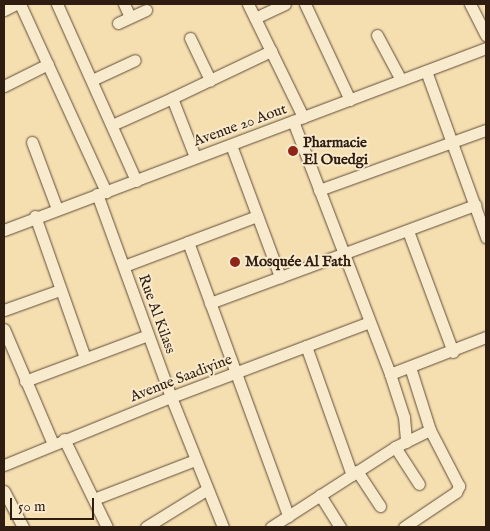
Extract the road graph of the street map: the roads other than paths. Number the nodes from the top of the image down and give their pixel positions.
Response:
1 (16, 4) edge
2 (20, 4) edge
3 (56, 4) edge
4 (124, 4) edge
5 (248, 4) edge
6 (285, 4) edge
7 (305, 4) edge
8 (470, 4) edge
9 (4, 10) edge
10 (146, 10) dead end
11 (130, 17) junction
12 (255, 18) junction
13 (118, 23) dead end
14 (377, 35) dead end
15 (486, 35) edge
16 (190, 38) dead end
17 (486, 48) edge
18 (271, 51) junction
19 (135, 60) dead end
20 (48, 64) junction
21 (426, 71) junction
22 (92, 80) junction
23 (210, 80) junction
24 (401, 80) junction
25 (4, 86) edge
26 (172, 98) junction
27 (350, 100) junction
28 (298, 119) junction
29 (112, 125) junction
30 (486, 130) edge
31 (32, 142) dead end
32 (452, 142) junction
33 (231, 145) junction
34 (195, 158) junction
35 (136, 181) junction
36 (320, 190) junction
37 (102, 193) junction
38 (474, 205) junction
39 (57, 208) junction
40 (35, 216) junction
41 (257, 216) junction
42 (4, 230) edge
43 (408, 231) junction
44 (486, 237) edge
45 (188, 242) junction
46 (344, 254) junction
47 (124, 266) junction
48 (280, 277) junction
49 (60, 290) junction
50 (210, 303) junction
51 (4, 310) edge
52 (370, 322) junction
53 (4, 329) edge
54 (148, 335) junction
55 (486, 337) edge
56 (306, 346) junction
57 (453, 352) junction
58 (86, 358) junction
59 (410, 367) junction
60 (234, 373) junction
61 (390, 374) junction
62 (26, 381) junction
63 (171, 397) junction
64 (430, 430) junction
65 (64, 439) junction
66 (406, 442) junction
67 (53, 444) junction
68 (395, 447) junction
69 (195, 460) junction
70 (4, 465) edge
71 (355, 473) junction
72 (420, 484) dead end
73 (206, 490) junction
74 (4, 491) edge
75 (320, 495) junction
76 (94, 499) junction
77 (380, 506) dead end
78 (288, 516) junction
79 (276, 526) edge
80 (23, 527) edge
81 (107, 527) edge
82 (146, 527) edge
83 (223, 527) edge
84 (340, 527) edge
85 (404, 527) edge

1 - 9 street
2 - 20 street, Rue Al Kilass
3 - 22 street
4 - 11 street
5 - 12 street
6 - 12 street
7 - 27 street
8 - 15 street
10 - 11 street
11 - 13 street
12 - 18 street
14 - 24 street
16 - 23 street
17 - 21 street, Avenue 20 Aout
18 - 23 street
18 - 28 street
19 - 22 street
20 - 25 street
20 - 37 street, Rue Al Kilass
21 - 24 street, Avenue 20 Aout
21 - 32 street
22 - 29 street
23 - 26 street
24 - 27 street, Avenue 20 Aout
26 - 29 street
26 - 34 street
27 - 28 street, Avenue 20 Aout
28 - 33 street, Avenue 20 Aout
28 - 36 street
29 - 35 street
30 - 32 street
31 - 39 street
32 - 36 street
32 - 38 street
33 - 34 street, Avenue 20 Aout
33 - 41 street
34 - 35 street, Avenue 20 Aout
35 - 37 street, Avenue 20 Aout
36 - 46 street
37 - 39 street, Avenue 20 Aout
37 - 47 street, Rue Al Kilass
38 - 43 street
38 - 44 street
39 - 40 street, Avenue 20 Aout
40 - 42 street, Avenue 20 Aout
40 - 49 street
41 - 45 street
41 - 48 street
43 - 46 street
43 - 57 street
45 - 47 street
45 - 50 street
46 - 48 street
46 - 52 street
47 - 54 street, Rue Al Kilass
48 - 50 street
49 - 51 street
49 - 58 street
50 - 60 street
52 - 56 street, Avenue Saadiyine
52 - 61 street
53 - 62 street
54 - 58 street
54 - 63 street, Rue Al Kilass
55 - 57 street
56 - 60 street, Avenue Saadiyine
56 - 71 street
57 - 59 street
58 - 62 street
59 - 61 street
59 - 64 street
60 - 63 street, Avenue Saadiyine
60 - 78 street
61 - 66 street
62 - 67 street
63 - 65 street, Avenue Saadiyine
63 - 69 street, Rue Al Kilass
64 - 66 street
64 - 85 street
65 - 67 street, Avenue Saadiyine
65 - 76 street
66 - 68 street
67 - 70 street, Avenue Saadiyine
68 - 71 street
68 - 72 street
69 - 73 street, Rue Al Kilass
69 - 76 street
71 - 75 street
71 - 77 street
73 - 82 street
73 - 83 street, Rue Al Kilass
74 - 80 street
75 - 78 street
75 - 84 street
76 - 81 street
78 - 79 street

